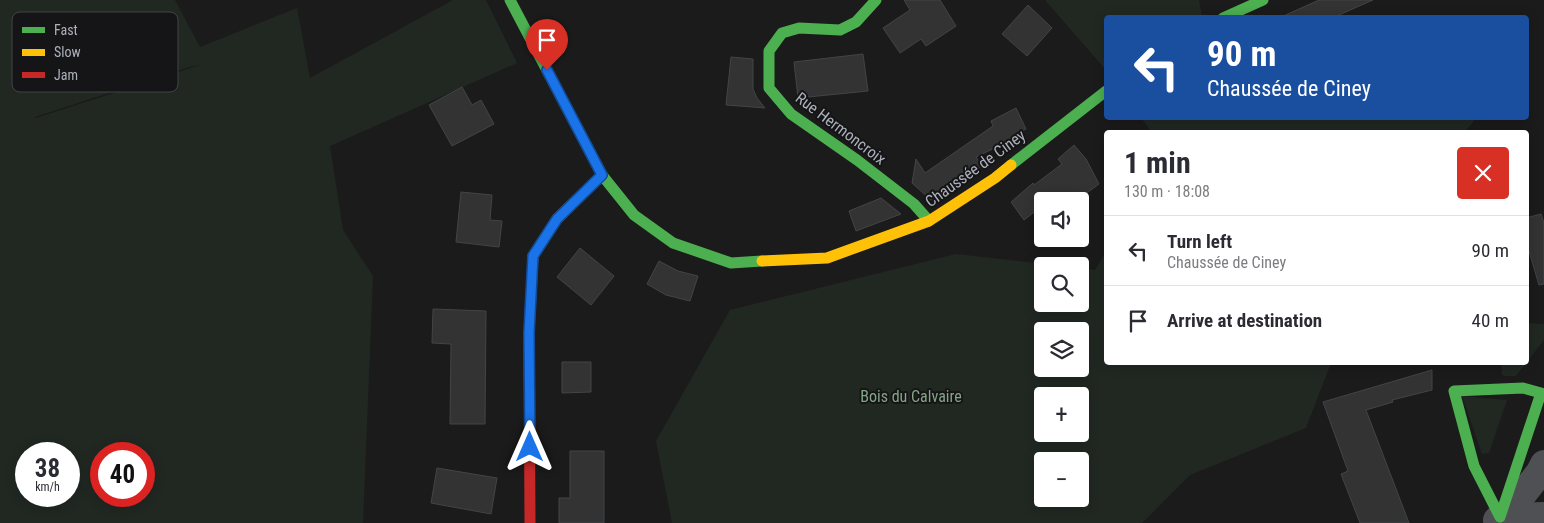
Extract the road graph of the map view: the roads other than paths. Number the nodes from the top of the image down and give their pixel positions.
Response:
1 (510, 0) edge
2 (876, 0) edge
3 (1263, 0) edge
4 (1230, 15) edge
5 (1104, 93) edge
6 (602, 175) junction
7 (929, 221) junction
8 (1544, 464) edge
9 (1544, 516) edge
10 (1500, 521) edge
11 (530, 523) edge

1 - 6 street, Chaussée de Ciney
2 - 7 street, Rue Hermoncroix
3 - 4 street
5 - 7 street, Chaussée de Ciney
6 - 7 street, Chaussée de Ciney
6 - 11 street
8 - 10 street
9 - 10 street
10 - 10 street

